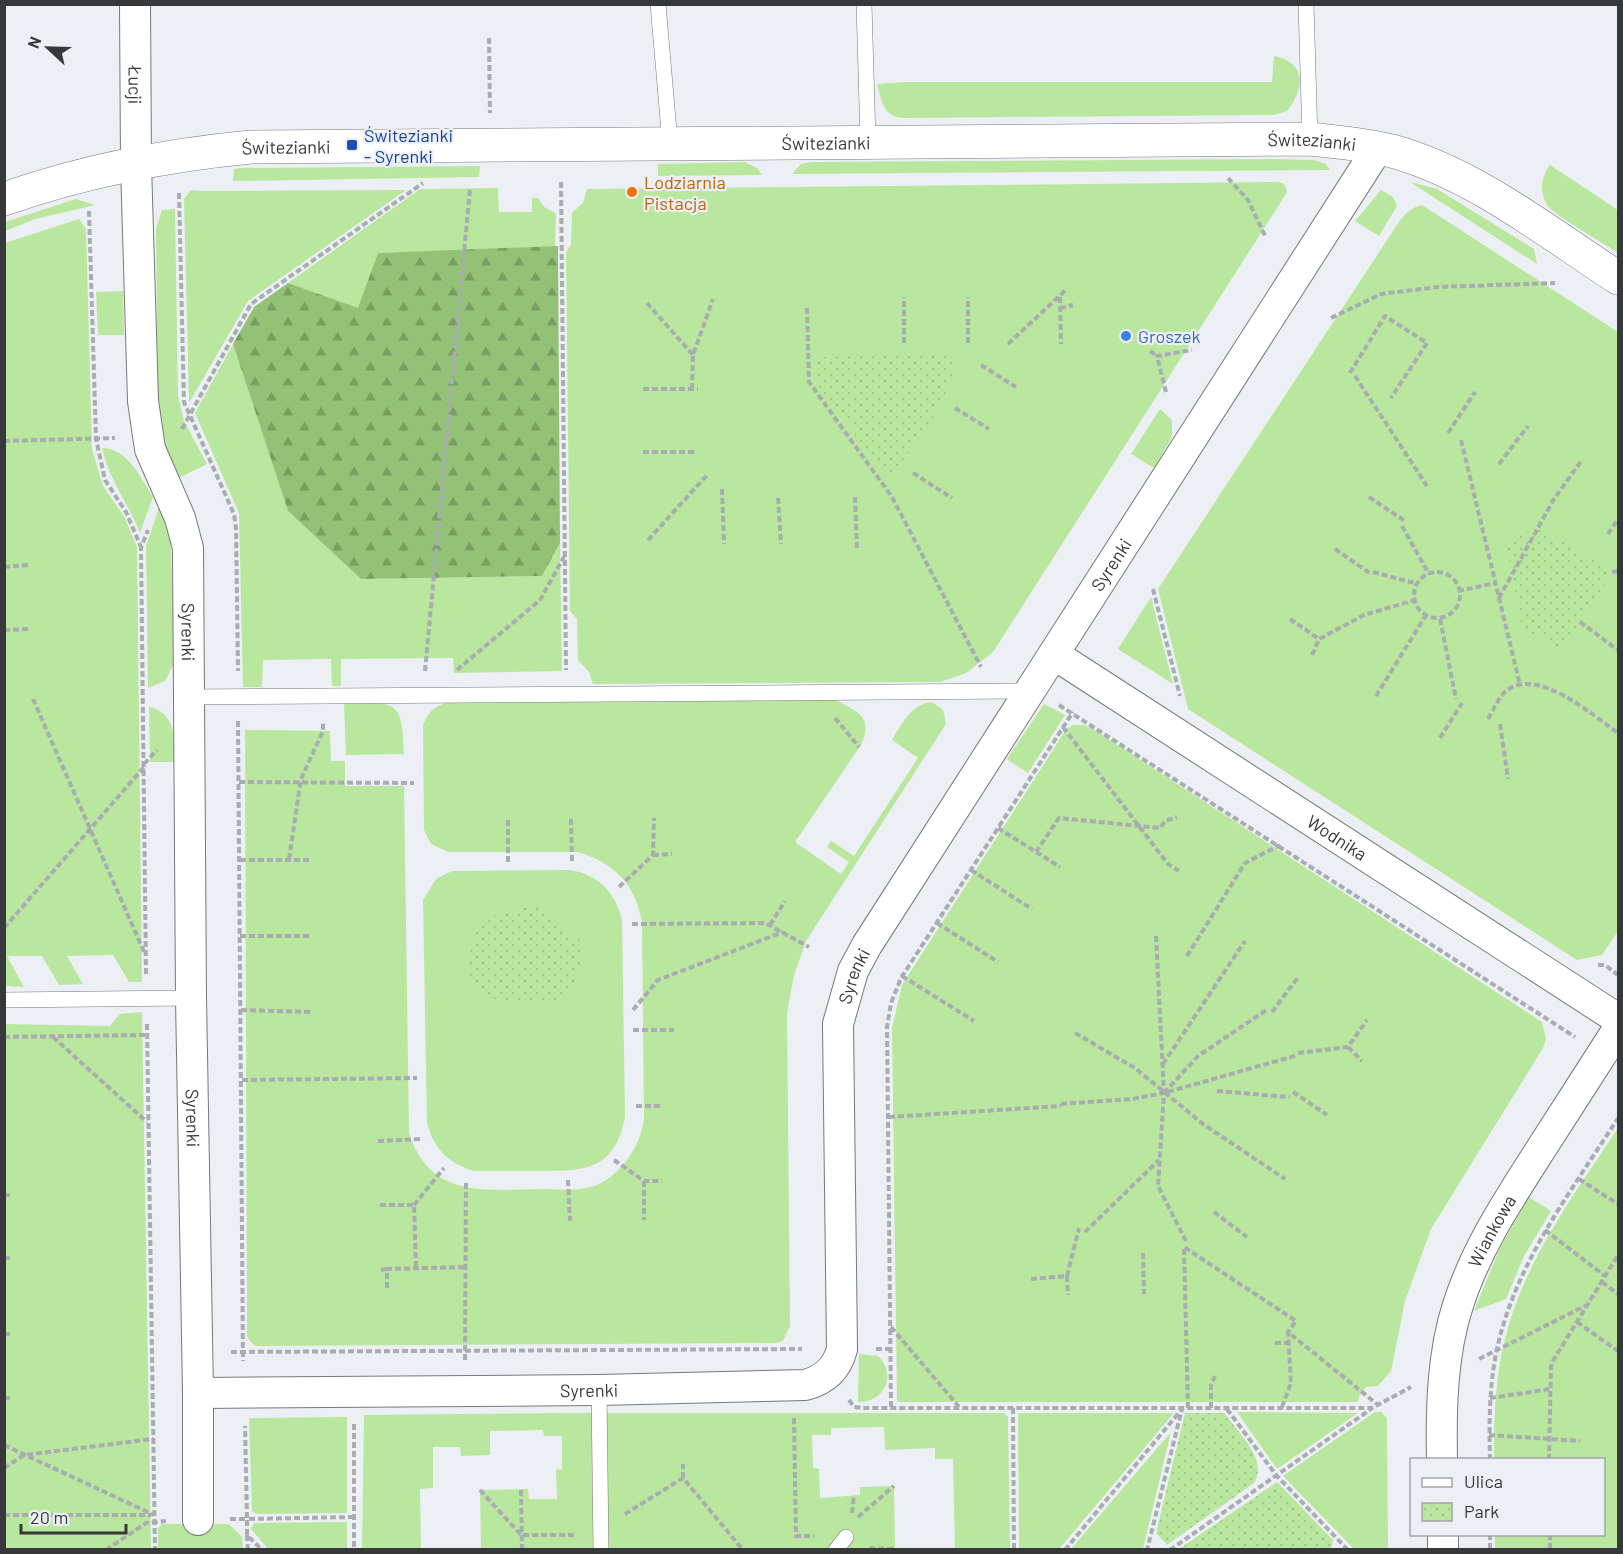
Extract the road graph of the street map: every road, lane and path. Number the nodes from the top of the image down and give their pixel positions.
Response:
1 (135, 4) edge
2 (658, 4) edge
3 (864, 4) edge
4 (1306, 4) edge
5 (489, 38) dead end
6 (489, 120) dead end
7 (1310, 139) junction
8 (868, 141) junction
9 (670, 143) junction
10 (1378, 148) junction
11 (136, 164) junction
12 (1228, 178) dead end
13 (561, 182) dead end
14 (471, 189) dead end
15 (179, 193) dead end
16 (4, 198) edge
17 (89, 211) dead end
18 (1266, 238) dead end
19 (1618, 278) edge
20 (1555, 283) dead end
21 (1067, 289) dead end
22 (1060, 296) junction
23 (904, 297) dead end
24 (968, 297) dead end
25 (713, 299) dead end
26 (647, 303) dead end
27 (1073, 305) dead end
28 (807, 308) dead end
29 (1060, 308) junction
30 (1331, 318) dead end
31 (904, 343) dead end
32 (968, 343) dead end
33 (1008, 344) dead end
34 (1061, 344) dead end
35 (1192, 350) dead end
36 (1150, 351) dead end
37 (693, 355) junction
38 (1157, 356) junction
39 (981, 365) dead end
40 (1016, 387) dead end
41 (643, 389) dead end
42 (692, 389) junction
43 (698, 389) dead end
44 (1166, 392) dead end
45 (1475, 392) dead end
46 (1391, 398) dead end
47 (955, 408) dead end
48 (1528, 426) dead end
49 (989, 429) dead end
50 (1448, 433) dead end
51 (147, 436) junction
52 (96, 439) junction
53 (4, 441) edge
54 (1461, 441) dead end
55 (643, 452) dead end
56 (695, 452) dead end
57 (1582, 460) dead end
58 (1499, 464) dead end
59 (913, 473) dead end
60 (708, 474) dead end
61 (1427, 486) dead end
62 (722, 489) dead end
63 (855, 497) dead end
64 (1369, 497) dead end
65 (778, 498) dead end
66 (952, 498) dead end
67 (1618, 519) edge
68 (1405, 521) dead end
69 (1402, 526) dead end
70 (1608, 534) dead end
71 (648, 540) dead end
72 (724, 544) dead end
73 (781, 544) dead end
74 (141, 548) dead end
75 (1335, 549) dead end
76 (857, 550) dead end
77 (565, 556) junction
78 (29, 565) dead end
79 (4, 567) edge
80 (1618, 571) edge
81 (1612, 572) dead end
82 (1429, 574) junction
83 (1495, 582) junction
84 (1418, 584) junction
85 (1458, 591) junction
86 (1499, 598) junction
87 (1415, 600) junction
88 (1426, 615) junction
89 (1290, 619) dead end
90 (1440, 619) junction
91 (1580, 622) dead end
92 (29, 629) dead end
93 (4, 630) edge
94 (1319, 639) junction
95 (1618, 650) edge
96 (1055, 655) junction
97 (1312, 655) dead end
98 (566, 659) dead end
99 (984, 673) dead end
100 (1520, 684) junction
101 (1031, 691) junction
102 (432, 695) junction
103 (324, 696) junction
104 (1376, 696) dead end
105 (238, 697) junction
106 (189, 698) junction
107 (33, 699) dead end
108 (1456, 699) dead end
109 (1462, 703) dead end
110 (1488, 719) dead end
111 (1500, 724) dead end
112 (1063, 727) junction
113 (1618, 733) edge
114 (1440, 738) dead end
115 (145, 766) dead end
116 (1508, 779) dead end
117 (239, 782) junction
118 (301, 782) junction
119 (414, 783) dead end
120 (1177, 817) dead end
121 (654, 818) dead end
122 (508, 819) dead end
123 (570, 819) dead end
124 (1140, 826) junction
125 (998, 828) junction
126 (90, 829) junction
127 (1280, 845) junction
128 (1036, 852) junction
129 (672, 854) dead end
130 (654, 855) junction
131 (288, 859) junction
132 (240, 860) junction
133 (312, 860) dead end
134 (572, 861) dead end
135 (508, 862) dead end
136 (1060, 867) dead end
137 (971, 870) junction
138 (1179, 871) dead end
139 (619, 887) dead end
140 (785, 901) dead end
141 (1032, 909) dead end
142 (937, 923) junction
143 (632, 924) dead end
144 (770, 925) junction
145 (4, 928) edge
146 (784, 932) junction
147 (240, 936) junction
148 (312, 936) dead end
149 (1156, 936) dead end
150 (1245, 940) dead end
151 (809, 947) dead end
152 (1187, 956) dead end
153 (146, 958) dead end
154 (998, 962) dead end
155 (902, 976) junction
156 (1299, 976) dead end
157 (191, 998) junction
158 (4, 1000) edge
159 (241, 1010) junction
160 (633, 1010) dead end
161 (312, 1012) dead end
162 (1618, 1019) edge
163 (1367, 1020) dead end
164 (974, 1021) dead end
165 (1618, 1029) edge
166 (633, 1030) dead end
167 (674, 1030) dead end
168 (1075, 1033) dead end
169 (147, 1035) dead end
170 (52, 1036) junction
171 (4, 1037) edge
172 (1348, 1047) junction
173 (1602, 1055) junction
174 (1362, 1061) dead end
175 (1163, 1064) junction
176 (417, 1078) dead end
177 (242, 1080) junction
178 (1216, 1090) dead end
179 (1293, 1092) dead end
180 (1164, 1093) junction
181 (1290, 1097) dead end
182 (636, 1106) dead end
183 (662, 1106) dead end
184 (1327, 1115) dead end
185 (889, 1117) junction
186 (1618, 1118) edge
187 (148, 1123) dead end
188 (421, 1139) dead end
189 (378, 1141) dead end
190 (614, 1160) dead end
191 (1160, 1160) junction
192 (444, 1168) dead end
193 (1286, 1179) dead end
194 (1579, 1179) junction
195 (466, 1180) dead end
196 (568, 1180) dead end
197 (662, 1180) dead end
198 (644, 1181) junction
199 (4, 1195) edge
200 (14, 1195) dead end
201 (1618, 1204) edge
202 (380, 1205) dead end
203 (414, 1205) junction
204 (1214, 1212) dead end
205 (645, 1220) dead end
206 (570, 1221) dead end
207 (1079, 1228) dead end
208 (1545, 1230) junction
209 (1085, 1232) dead end
210 (1247, 1238) dead end
211 (1187, 1243) dead end
212 (1143, 1253) dead end
213 (1618, 1255) edge
214 (4, 1258) edge
215 (13, 1258) dead end
216 (465, 1267) junction
217 (416, 1268) junction
218 (387, 1269) junction
219 (381, 1270) dead end
220 (1066, 1276) junction
221 (1605, 1276) junction
222 (1031, 1279) dead end
223 (1602, 1282) junction
224 (387, 1288) dead end
225 (1144, 1294) dead end
226 (1618, 1294) edge
227 (1068, 1295) dead end
228 (1587, 1305) junction
229 (1577, 1322) junction
230 (890, 1326) junction
231 (1288, 1332) junction
232 (4, 1334) edge
233 (13, 1334) dead end
234 (1289, 1343) junction
235 (1275, 1344) dead end
236 (891, 1349) junction
237 (1497, 1350) junction
238 (465, 1351) junction
239 (1618, 1351) edge
240 (243, 1352) junction
241 (197, 1353) junction
242 (835, 1361) junction
243 (1445, 1374) junction
244 (1215, 1376) dead end
245 (1550, 1389) junction
246 (466, 1390) junction
247 (599, 1390) junction
248 (244, 1392) junction
249 (354, 1392) junction
250 (198, 1393) junction
251 (1393, 1395) dead end
252 (4, 1398) edge
253 (13, 1398) dead end
254 (1490, 1398) junction
255 (1378, 1405) junction
256 (891, 1407) junction
257 (1282, 1407) junction
258 (794, 1408) dead end
259 (960, 1408) junction
260 (1013, 1408) junction
261 (1182, 1408) junction
262 (1188, 1408) junction
263 (1211, 1408) junction
264 (1227, 1408) junction
265 (1372, 1408) junction
266 (1490, 1435) junction
267 (153, 1439) dead end
268 (1549, 1441) junction
269 (1580, 1441) dead end
270 (4, 1445) edge
271 (24, 1455) junction
272 (1442, 1458) edge
273 (1490, 1458) edge
274 (1549, 1458) edge
275 (683, 1464) dead end
276 (4, 1468) edge
277 (1276, 1475) junction
278 (683, 1478) junction
279 (894, 1486) dead end
280 (480, 1490) dead end
281 (521, 1490) dead end
282 (854, 1496) dead end
283 (4, 1515) edge
284 (354, 1517) junction
285 (247, 1519) junction
286 (198, 1520) dead end
287 (248, 1535) junction
288 (521, 1535) junction
289 (796, 1536) dead end
290 (846, 1537) dead end
291 (601, 1538) edge
292 (865, 1548) dead end
293 (895, 1549) edge
294 (106, 1550) edge
295 (155, 1550) edge
296 (248, 1550) edge
297 (261, 1550) edge
298 (354, 1550) edge
299 (522, 1550) edge
300 (743, 1550) edge
301 (836, 1550) edge
302 (1014, 1550) edge
303 (1065, 1550) edge
304 (1147, 1550) edge
305 (1170, 1550) edge
306 (1348, 1550) edge

1 - 11 street, Łucji
2 - 9 lane
3 - 8 lane
4 - 7 lane
5 - 6 path
7 - 8 street, Świtezianki
7 - 10 street, Świtezianki
8 - 9 street, Świtezianki
9 - 11 street, Świtezianki
10 - 19 street, Świtezianki
10 - 96 street, Syrenki
11 - 16 street, Świtezianki
11 - 51 street, Syrenki
12 - 18 path
13 - 77 path
14 - 102 path
15 - 105 path
17 - 52 path
20 - 30 path
21 - 22 path
22 - 29 path
22 - 33 path
23 - 31 path
24 - 32 path
25 - 37 path
26 - 37 path
27 - 29 path
28 - 99 path
29 - 34 path
35 - 38 path
36 - 38 path
37 - 42 path
38 - 44 path
39 - 40 path
41 - 42 path
42 - 43 path
45 - 50 path
46 - 61 path
47 - 49 path
48 - 58 path
51 - 52 path
51 - 106 street, Syrenki
52 - 53 path
52 - 74 path
54 - 83 path
55 - 56 path
57 - 86 path
59 - 66 path
60 - 71 path
62 - 72 path
63 - 76 path
64 - 68 path
65 - 73 path
67 - 70 path
69 - 82 path
75 - 84 path
77 - 98 path
77 - 102 path
78 - 79 path
80 - 81 path
82 - 84 path
82 - 85 path
83 - 85 path
83 - 86 path
84 - 87 path
85 - 90 path
86 - 100 path
87 - 88 path
87 - 94 path
88 - 90 path
88 - 104 path
89 - 94 path
90 - 108 path
91 - 95 path
92 - 93 path
94 - 97 path
96 - 101 street, Syrenki
96 - 162 street, Wodnika
100 - 110 path
100 - 113 path
101 - 102 lane
101 - 242 street, Syrenki
102 - 103 lane
103 - 105 lane
103 - 118 path
105 - 106 lane
105 - 117 path
106 - 157 street, Syrenki
107 - 126 path
109 - 114 path
111 - 116 path
112 - 124 path
112 - 125 path
112 - 127 path
115 - 126 path
117 - 118 path
117 - 132 path
118 - 119 path
118 - 131 path
120 - 124 path
121 - 130 path
122 - 135 path
123 - 134 path
124 - 128 path
124 - 138 path
125 - 128 path
125 - 137 path
126 - 145 path
126 - 153 path
127 - 152 path
127 - 173 path
128 - 136 path
129 - 130 path
130 - 139 path
131 - 132 path
131 - 133 path
132 - 147 path
137 - 141 path
137 - 142 path
140 - 144 path
142 - 154 path
142 - 155 path
143 - 144 path
144 - 146 path
146 - 151 path
146 - 160 path
147 - 148 path
147 - 159 path
149 - 175 path
150 - 175 path
155 - 164 path
155 - 185 path
156 - 180 path
157 - 158 lane
157 - 241 street, Syrenki
159 - 161 path
159 - 177 path
163 - 172 path
165 - 173 street, Wiankowa
166 - 167 path
168 - 180 path
169 - 170 path
170 - 171 path
170 - 187 path
172 - 174 path
172 - 180 path
173 - 243 street, Wiankowa
175 - 180 path
176 - 177 path
177 - 240 path
178 - 181 path
179 - 184 path
180 - 185 path
180 - 191 path
180 - 193 path
182 - 183 path
185 - 230 path
186 - 194 path
188 - 189 path
190 - 198 path
191 - 209 path
191 - 211 path
192 - 203 path
194 - 201 path
194 - 208 path
195 - 216 path
196 - 206 path
197 - 198 path
198 - 205 path
199 - 200 path
202 - 203 path
203 - 217 path
204 - 210 path
207 - 220 path
208 - 221 path
208 - 237 path
212 - 225 path
213 - 221 path
214 - 215 path
216 - 217 path
216 - 238 path
217 - 218 path
218 - 219 path
218 - 224 path
220 - 222 path
220 - 227 path
221 - 223 path
223 - 226 path
223 - 228 path
228 - 229 path
228 - 237 path
229 - 239 path
229 - 245 path
230 - 236 path
230 - 259 path
231 - 234 path
231 - 255 path
231 - 262 path
232 - 233 path
234 - 235 path
234 - 257 path
236 - 242 path
236 - 256 path
237 - 243 path
237 - 254 path
238 - 240 path
238 - 242 path
238 - 246 path
240 - 241 path
240 - 248 path
241 - 250 street, Syrenki
242 - 247 street, Syrenki
242 - 256 path
243 - 272 street, Wiankowa
244 - 263 path
245 - 254 path
245 - 268 path
246 - 247 street, Syrenki
246 - 249 street, Syrenki
247 - 291 lane
248 - 249 street, Syrenki
248 - 250 street, Syrenki
248 - 285 path
249 - 284 path
250 - 286 street
251 - 255 path
252 - 253 path
254 - 266 path
255 - 265 path
256 - 259 path
257 - 264 path
257 - 265 path
258 - 289 path
259 - 260 path
260 - 261 path
260 - 302 path
261 - 262 path
261 - 303 path
261 - 304 path
262 - 263 path
263 - 264 path
264 - 277 path
265 - 277 path
266 - 268 path
266 - 273 path
267 - 271 path
268 - 269 path
268 - 274 path
270 - 271 path
271 - 276 path
271 - 283 path
275 - 278 path
277 - 305 path
277 - 306 path
278 - 291 path
278 - 300 path
279 - 282 path
280 - 288 path
281 - 288 path
284 - 285 path
284 - 298 path
285 - 287 path
287 - 296 path
287 - 297 path
288 - 291 path
288 - 299 path
290 - 301 lane
292 - 293 path
294 - 295 path

